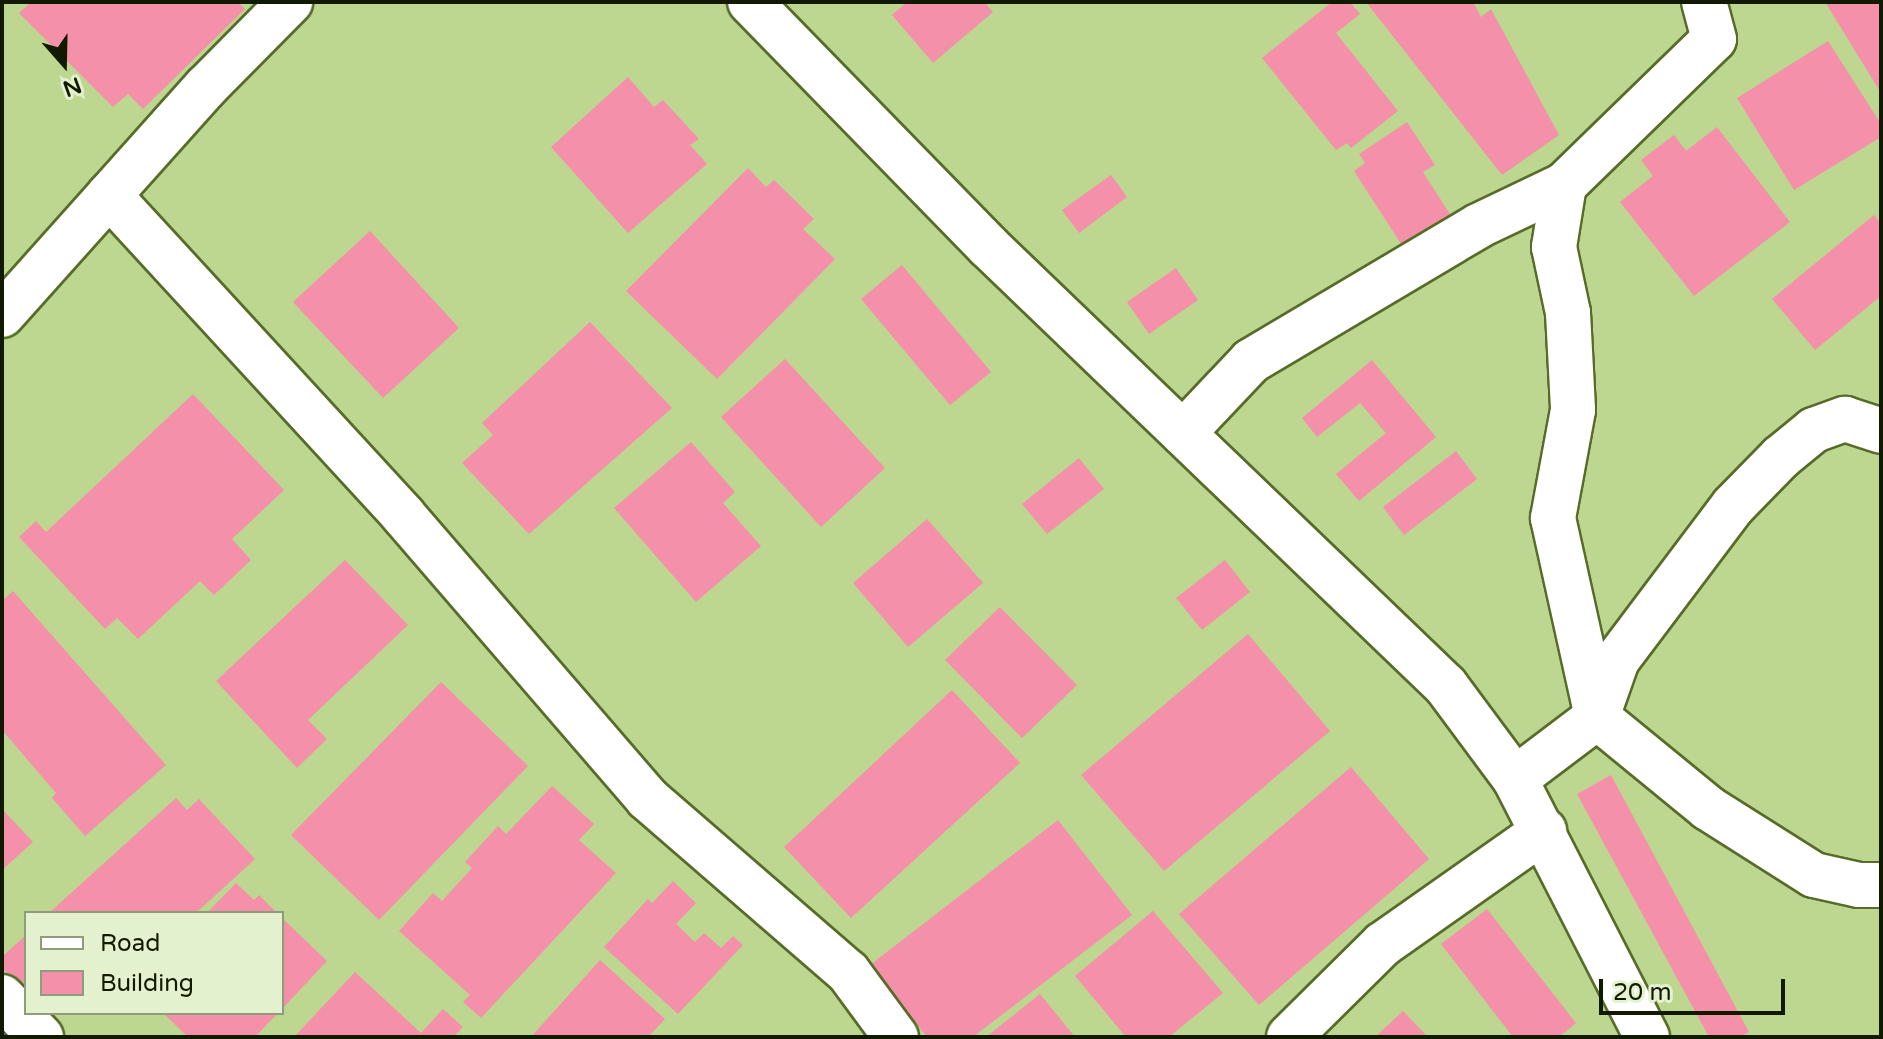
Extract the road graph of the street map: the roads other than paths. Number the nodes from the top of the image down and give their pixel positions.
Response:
1 (290, 2) edge
2 (750, 2) edge
3 (1704, 2) edge
4 (1564, 185) junction
5 (109, 195) junction
6 (2, 315) edge
7 (1881, 431) edge
8 (1183, 433) junction
9 (1597, 717) junction
10 (1515, 779) junction
11 (1544, 831) junction
12 (1881, 885) edge
13 (2, 997) edge
14 (41, 1037) edge
15 (896, 1037) edge
16 (1289, 1037) edge
17 (1647, 1037) edge

1 - 5 street
2 - 8 street
3 - 4 street
4 - 8 street
4 - 9 street
5 - 6 street
5 - 15 street
7 - 9 street
8 - 10 street
9 - 10 street
9 - 12 street
10 - 11 street
11 - 16 street
11 - 17 street
13 - 14 street

